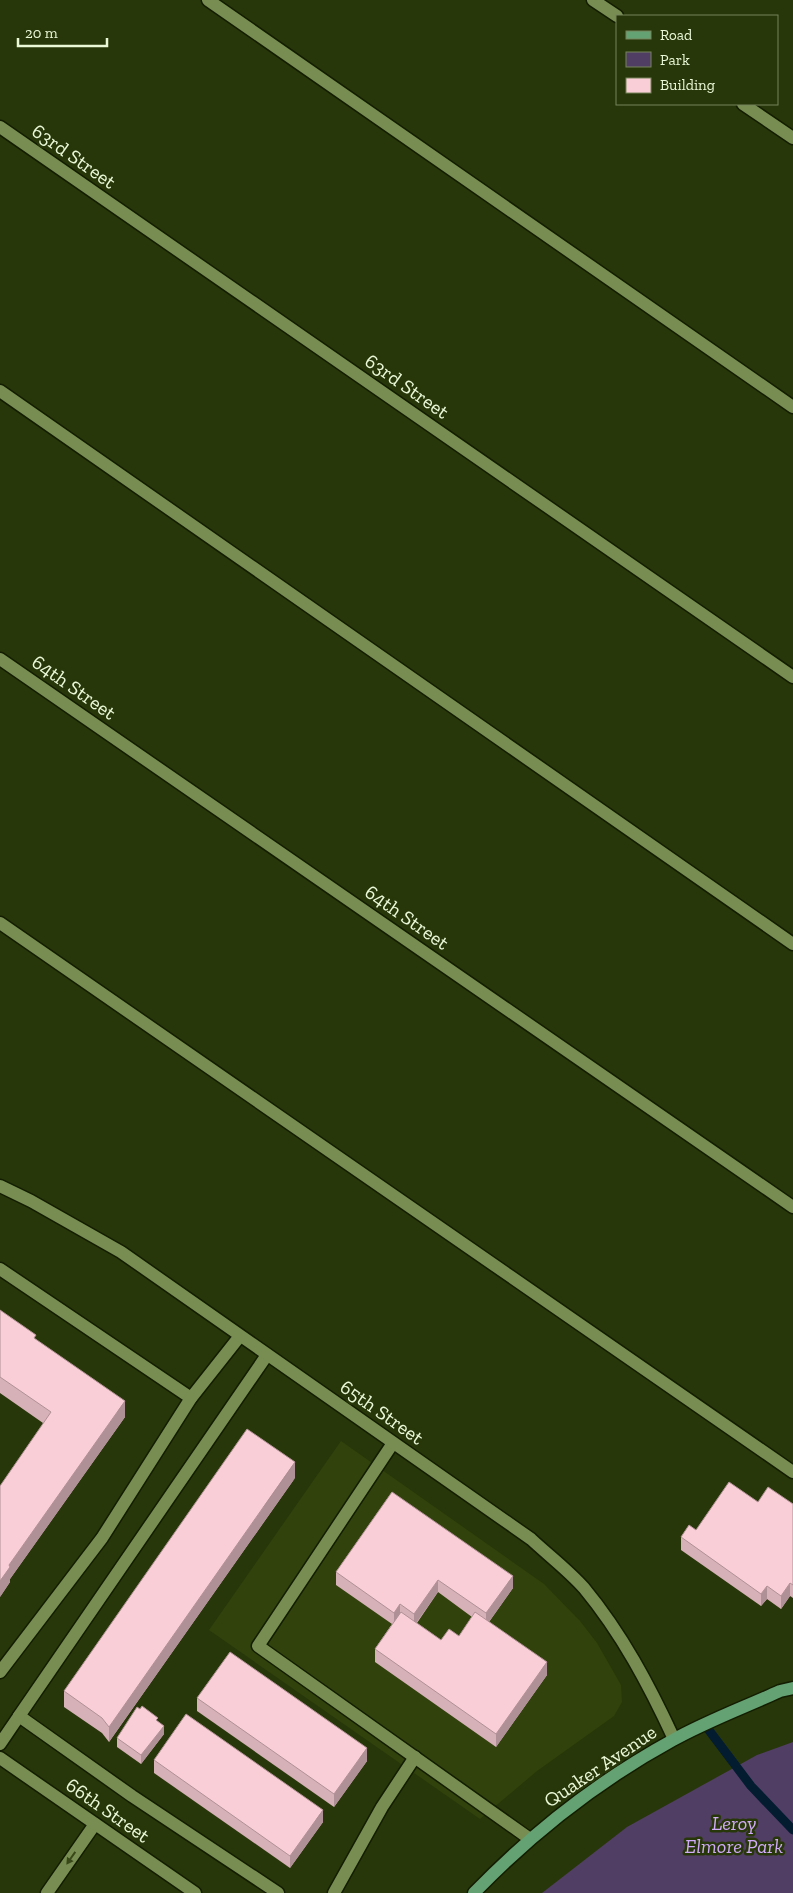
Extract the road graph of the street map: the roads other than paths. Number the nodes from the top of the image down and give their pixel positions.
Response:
1 (208, 0) edge
2 (593, 0) edge
3 (616, 15) edge
4 (744, 105) edge
5 (0, 128) edge
6 (793, 138) edge
7 (0, 391) edge
8 (793, 407) edge
9 (0, 659) edge
10 (793, 677) edge
11 (0, 924) edge
12 (793, 944) edge
13 (0, 1186) edge
14 (793, 1207) edge
15 (0, 1269) edge
16 (240, 1336) junction
17 (267, 1355) junction
18 (191, 1398) junction
19 (393, 1443) junction
20 (793, 1472) edge
21 (0, 1672) edge
22 (793, 1688) edge
23 (19, 1716) junction
24 (674, 1739) junction
25 (0, 1744) edge
26 (415, 1757) junction
27 (0, 1758) edge
28 (95, 1824) junction
29 (530, 1839) junction
30 (47, 1893) edge
31 (195, 1893) edge
32 (278, 1893) edge
33 (334, 1893) edge
34 (474, 1893) edge

1 - 8 street
2 - 3 street
4 - 6 street
5 - 10 street, 63rd Street
7 - 12 street
9 - 14 street, 64th Street
11 - 20 street
13 - 16 street, 65th Street
15 - 18 street
16 - 17 street, 65th Street
16 - 18 street
17 - 19 street, 65th Street
17 - 23 street
18 - 21 street
19 - 24 street, 65th Street
19 - 26 street
22 - 24 main road, Quaker Avenue
23 - 25 street
23 - 32 street
24 - 29 main road, Quaker Avenue
26 - 29 street
26 - 33 street
27 - 28 street, 66th Street
28 -> 30 street
28 - 31 street, 66th Street
29 - 34 main road, Quaker Avenue

